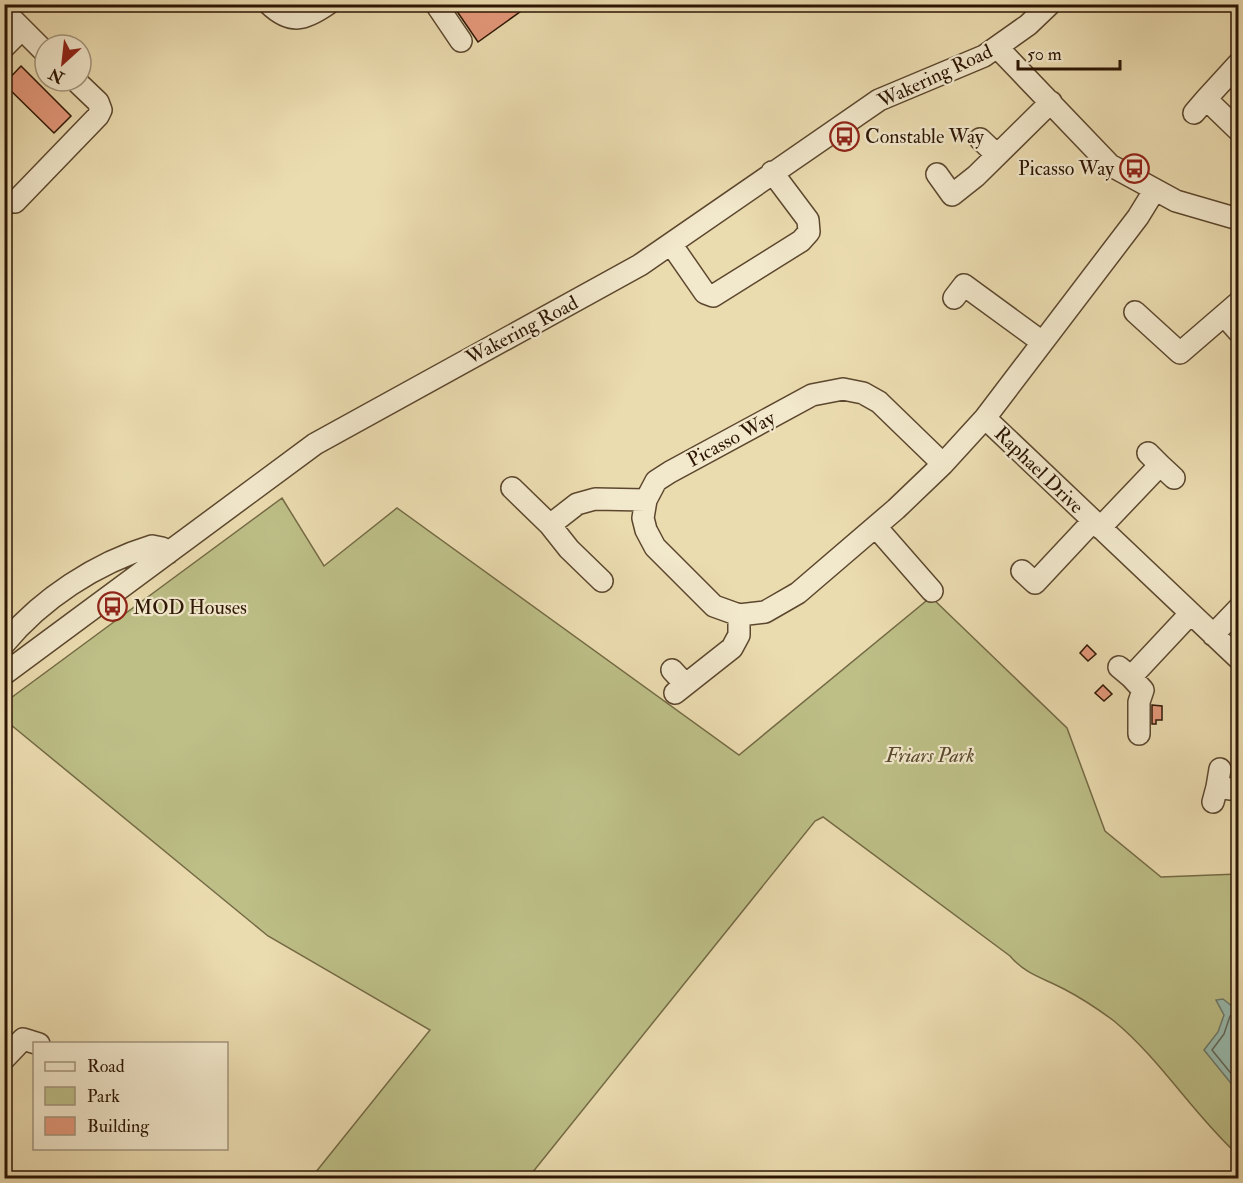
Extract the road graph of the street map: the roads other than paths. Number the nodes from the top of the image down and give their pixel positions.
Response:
1 (269, 4) edge
2 (328, 4) edge
3 (436, 4) edge
4 (1050, 4) edge
5 (4, 11) edge
6 (22, 30) junction
7 (33, 41) edge
8 (461, 41) dead end
9 (4, 47) edge
10 (997, 47) junction
11 (1239, 64) edge
12 (89, 93) edge
13 (1051, 102) junction
14 (1239, 130) edge
15 (980, 139) dead end
16 (997, 155) junction
17 (772, 172) junction
18 (937, 174) dead end
19 (1154, 191) junction
20 (15, 202) dead end
21 (1239, 219) edge
22 (671, 244) junction
23 (964, 285) dead end
24 (1135, 312) dead end
25 (1233, 316) edge
26 (1042, 342) junction
27 (984, 418) junction
28 (944, 464) junction
29 (1160, 466) dead end
30 (512, 488) dead end
31 (646, 500) junction
32 (549, 525) junction
33 (1096, 525) junction
34 (876, 527) junction
35 (168, 553) junction
36 (602, 581) dead end
37 (1035, 583) dead end
38 (932, 591) dead end
39 (1239, 609) edge
40 (1190, 614) junction
41 (740, 615) junction
42 (1213, 635) junction
43 (4, 644) edge
44 (1239, 658) edge
45 (4, 674) edge
46 (677, 682) dead end
47 (1139, 734) dead end
48 (1217, 786) dead end
49 (1239, 790) edge
50 (33, 1042) edge
51 (4, 1059) edge

1 - 2 street
3 - 8 street
4 - 10 street, Wakering Road
5 - 6 street
6 - 7 street
6 - 9 street
10 - 13 street
10 - 17 street, Wakering Road
11 - 14 street
12 - 20 street
13 - 16 street
13 - 19 street
15 - 16 street
16 - 18 street
17 - 22 street, Wakering Road
17 - 22 street
19 - 21 street
19 - 26 street
22 - 35 street, Wakering Road
23 - 26 street
24 - 25 street
26 - 27 street
27 - 28 street
27 - 33 street, Raphael Drive
28 - 31 street, Picasso Way
28 - 34 street
29 - 33 street, Raphael Drive
30 - 32 street
31 - 32 street
31 - 41 street
32 - 36 street
33 - 37 street, Raphael Drive
33 - 40 street, Raphael Drive
34 - 38 street
34 - 41 street
35 - 43 street
35 - 45 street, Wakering Road
39 - 42 street
40 - 42 street, Raphael Drive
40 - 47 street
41 - 46 street
42 - 44 street, Raphael Drive
48 - 49 street
50 - 51 street

